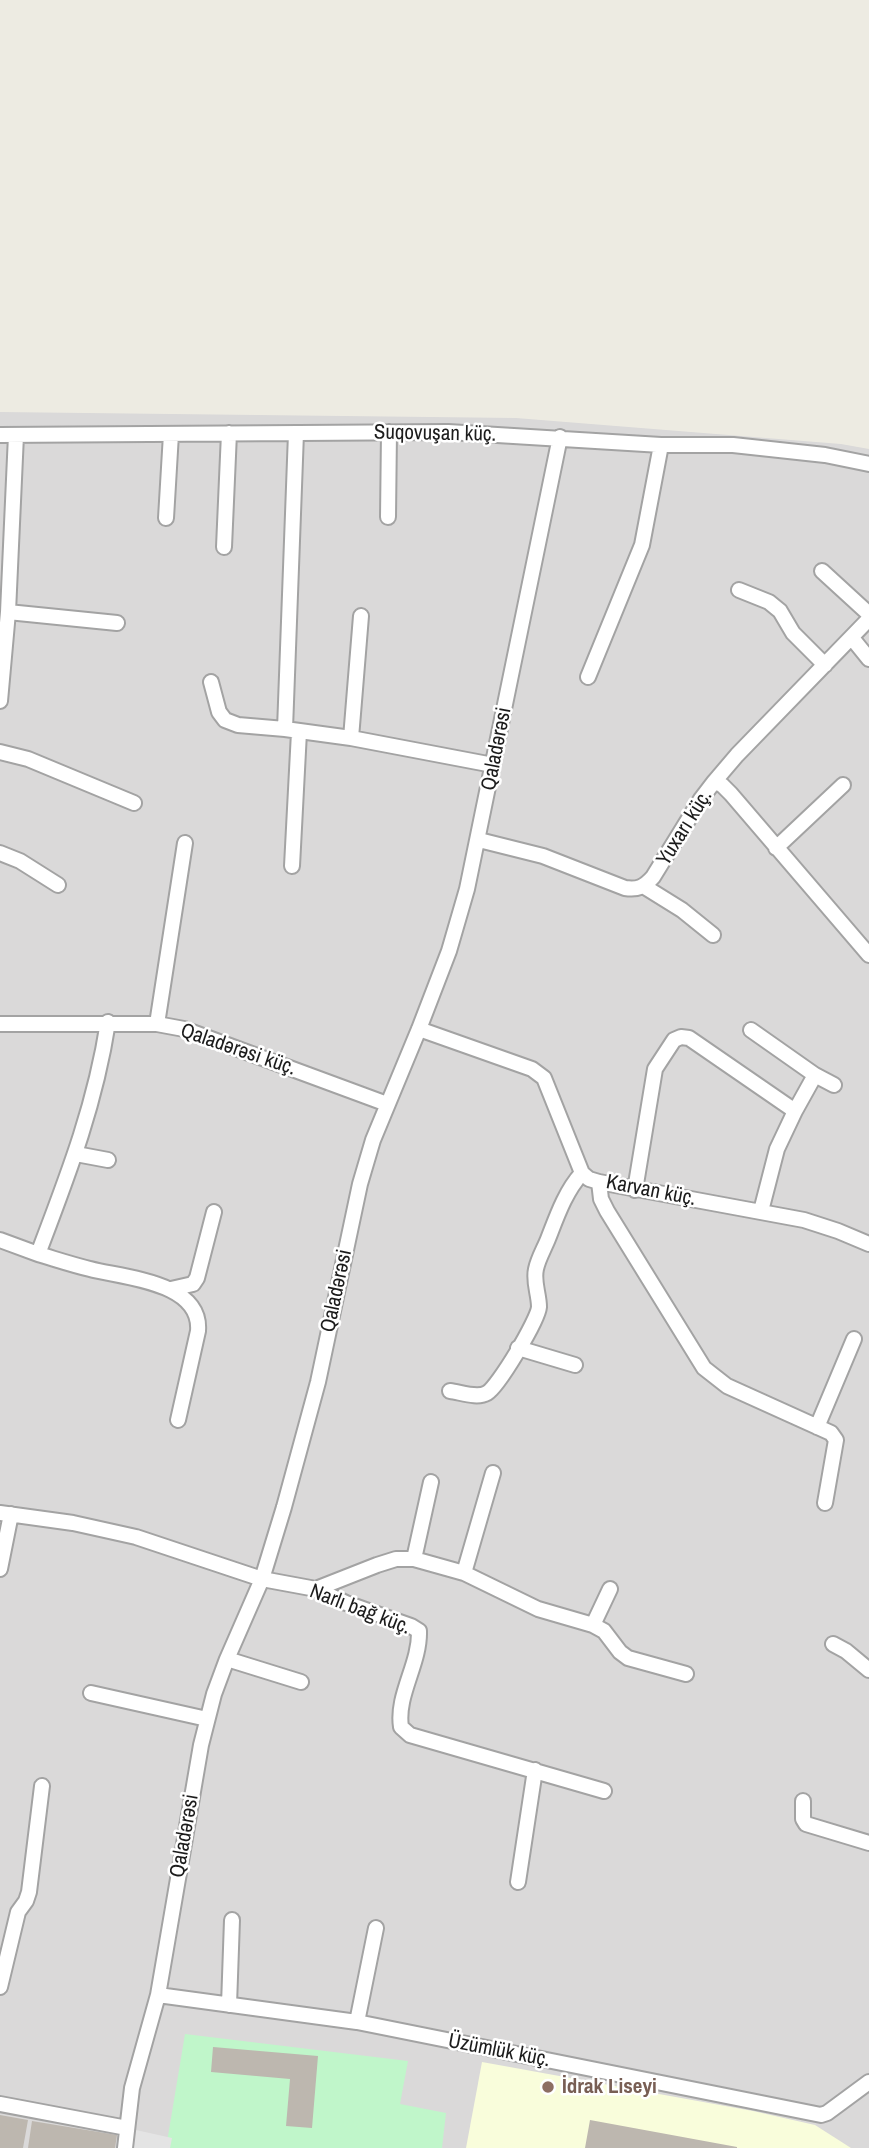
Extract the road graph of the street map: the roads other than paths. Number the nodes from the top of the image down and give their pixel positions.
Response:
1 (389, 432) junction
2 (229, 433) junction
3 (296, 433) junction
4 (171, 434) junction
5 (0, 435) edge
6 (16, 435) junction
7 (559, 437) junction
8 (662, 445) junction
9 (869, 464) edge
10 (388, 517) dead end
11 (166, 519) dead end
12 (224, 547) dead end
13 (822, 571) dead end
14 (739, 590) dead end
15 (4, 592) edge
16 (8, 612) junction
17 (361, 616) dead end
18 (869, 616) edge
19 (117, 623) dead end
20 (852, 638) junction
21 (869, 659) edge
22 (825, 665) junction
23 (588, 677) dead end
24 (211, 682) dead end
25 (0, 701) edge
26 (292, 730) junction
27 (351, 738) junction
28 (0, 752) edge
29 (493, 765) junction
30 (714, 782) junction
31 (844, 785) dead end
32 (134, 803) dead end
33 (479, 840) junction
34 (185, 843) dead end
35 (776, 848) junction
36 (0, 853) edge
37 (292, 866) dead end
38 (58, 885) dead end
39 (645, 887) junction
40 (713, 935) dead end
41 (869, 955) edge
42 (108, 1023) junction
43 (0, 1024) edge
44 (157, 1024) junction
45 (419, 1029) junction
46 (751, 1030) dead end
47 (814, 1075) junction
48 (834, 1085) dead end
49 (387, 1104) junction
50 (794, 1111) junction
51 (76, 1154) junction
52 (108, 1160) dead end
53 (582, 1173) junction
54 (599, 1182) junction
55 (635, 1190) junction
56 (761, 1211) junction
57 (214, 1212) dead end
58 (0, 1240) edge
59 (869, 1244) edge
60 (38, 1254) junction
61 (171, 1289) junction
62 (854, 1339) dead end
63 (518, 1348) junction
64 (575, 1365) dead end
65 (450, 1391) dead end
66 (178, 1420) dead end
67 (817, 1427) junction
68 (493, 1473) dead end
69 (432, 1482) dead end
70 (825, 1503) dead end
71 (5, 1513) edge
72 (414, 1559) junction
73 (0, 1569) edge
74 (464, 1573) junction
75 (262, 1579) junction
76 (316, 1589) junction
77 (610, 1589) dead end
78 (593, 1625) junction
79 (833, 1644) dead end
80 (227, 1660) junction
81 (869, 1670) edge
82 (686, 1674) dead end
83 (301, 1682) dead end
84 (91, 1693) dead end
85 (207, 1719) junction
86 (535, 1770) junction
87 (42, 1786) dead end
88 (604, 1791) dead end
89 (803, 1801) dead end
90 (869, 1843) edge
91 (518, 1882) dead end
92 (232, 1920) dead end
93 (376, 1928) dead end
94 (0, 1987) edge
95 (158, 1996) junction
96 (229, 2005) junction
97 (356, 2022) junction
98 (869, 2082) edge
99 (0, 2104) edge
100 (127, 2128) junction
101 (125, 2148) edge

1 - 3 street, Suqovuşan küç.
1 - 7 street, Suqovuşan küç.
1 - 10 street
2 - 3 street, Suqovuşan küç.
2 - 4 street, Suqovuşan küç.
2 - 12 street
3 - 26 street
4 - 6 street, Suqovuşan küç.
4 - 11 street
5 - 6 street, Suqovuşan küç.
6 - 15 street
7 - 8 street, Suqovuşan küç.
7 - 29 street, Qaladərəsi
8 - 9 street, Suqovuşan küç.
8 - 23 street
13 - 18 street
14 - 22 street
15 - 16 street
16 - 19 street
16 - 25 street
17 - 27 street
18 - 20 street
20 - 21 street
20 - 22 street
22 - 30 street
24 - 26 street
26 - 27 street
26 - 37 street
27 - 29 street
28 - 32 street
29 - 33 street, Qaladərəsi
30 - 35 street, Yuxarı küç.
30 - 39 street, Yuxarı küç.
31 - 35 street
33 - 39 street, Yuxarı küç.
33 - 45 street, Qaladərəsi
34 - 44 street
35 - 41 street, Yuxarı küç.
36 - 38 street
39 - 40 street
42 - 43 street, Qaladərəsi küç.
42 - 44 street, Qaladərəsi küç.
42 - 51 street
44 - 49 street, Qaladərəsi küç.
45 - 49 street, Qaladərəsi
45 - 53 street, Karvan küç.
46 - 47 street
47 - 48 street
47 - 50 street
49 - 75 street, Qaladərəsi
50 - 55 street
50 - 56 street
51 - 52 street
51 - 60 street
53 - 54 street, Karvan küç.
53 - 63 street
54 - 55 street, Karvan küç.
54 - 67 street
55 - 56 street, Karvan küç.
56 - 59 street, Karvan küç.
57 - 61 street
58 - 60 street
60 - 61 street
61 - 66 street
62 - 67 street
63 - 64 street
63 - 65 street
67 - 70 street
68 - 74 street
69 - 72 street
71 - 73 street
71 - 75 street, Narlı bağ küç.
72 - 74 street
72 - 76 street
74 - 78 street
75 - 76 street, Narlı bağ küç.
75 - 80 street, Qaladərəsi
76 - 86 street, Narlı bağ küç.
77 - 78 street
78 - 82 street
79 - 81 street
80 - 83 street
80 - 85 street, Qaladərəsi
84 - 85 street
85 - 95 street, Qaladərəsi
86 - 88 street, Narlı bağ küç.
86 - 91 street
87 - 94 street
89 - 90 street
92 - 96 street
93 - 97 street
95 - 96 street, Üzümlük küç.
95 - 100 street, Qaladərəsi
96 - 97 street, Üzümlük küç.
97 - 98 street, Üzümlük küç.
99 - 100 street
100 - 101 street, Qaladərəsi

